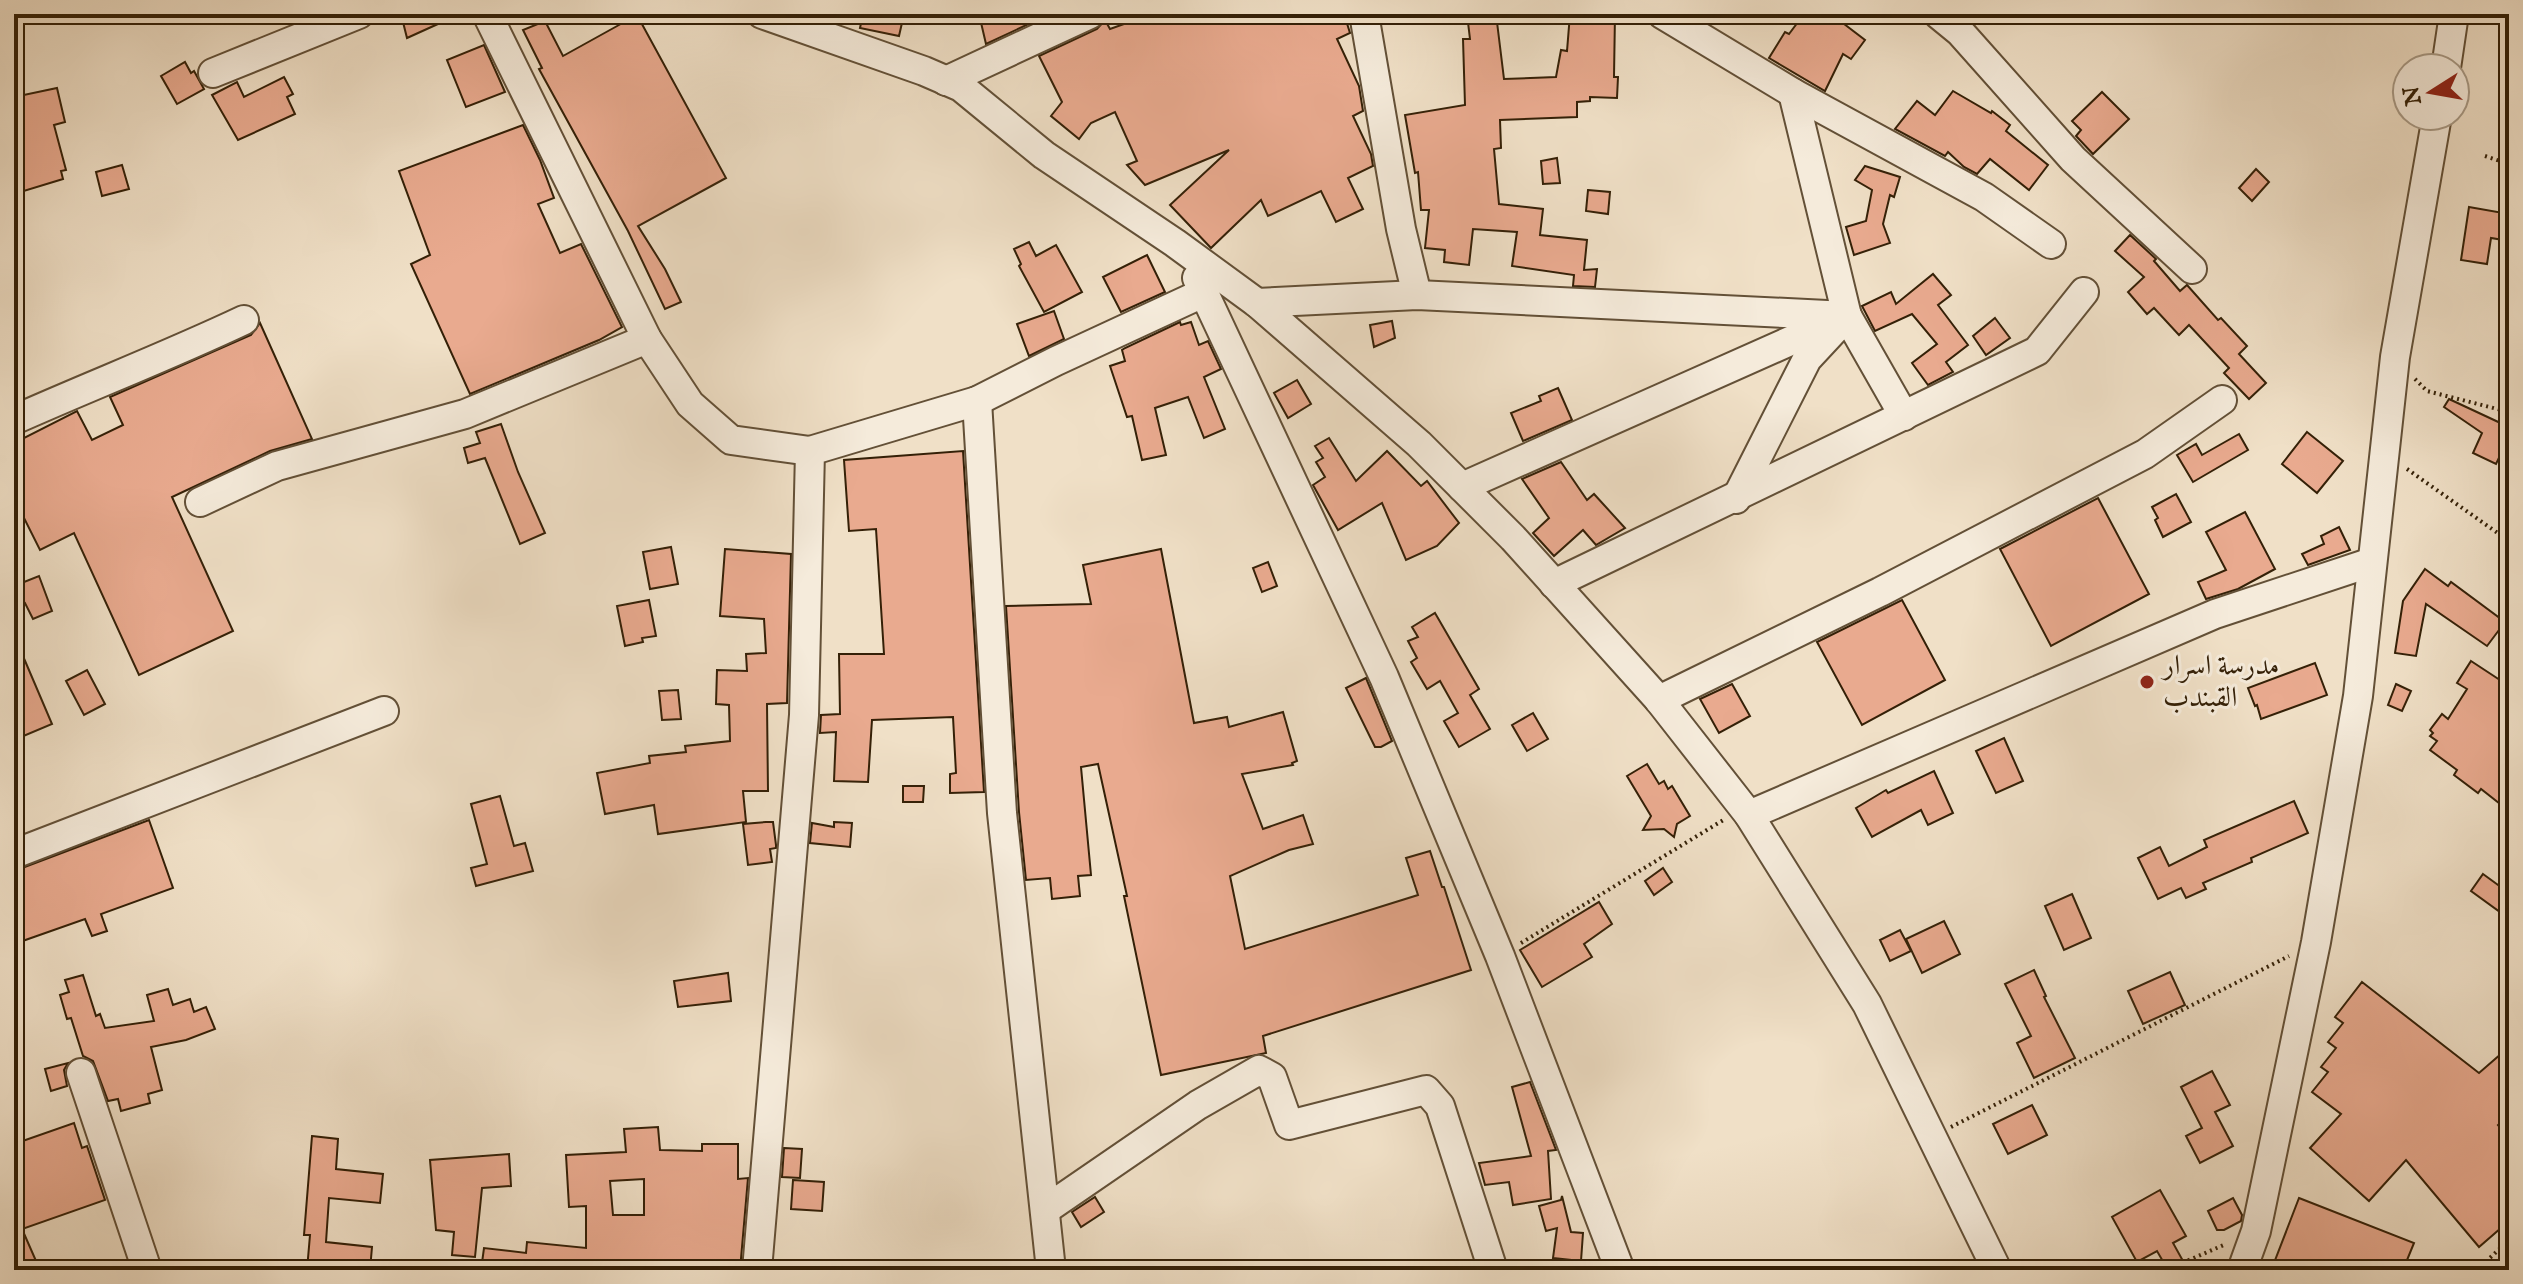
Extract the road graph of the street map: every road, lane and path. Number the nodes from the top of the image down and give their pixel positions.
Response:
1 (359, 14) edge
2 (487, 14) edge
3 (762, 14) edge
4 (1090, 14) edge
5 (1364, 14) edge
6 (1662, 14) edge
7 (1938, 14) edge
8 (2454, 14) edge
9 (2448, 52) edge
10 (213, 73) dead end
11 (946, 81) junction
12 (1793, 93) junction
13 (2434, 132) edge
14 (2485, 156) dead end
15 (2509, 164) edge
16 (1175, 243) junction
17 (2051, 244) dead end
18 (2192, 269) dead end
19 (1205, 292) junction
20 (2084, 292) dead end
21 (1417, 295) junction
22 (1257, 303) junction
23 (1847, 316) junction
24 (244, 320) dead end
25 (647, 339) junction
26 (2395, 357) junction
27 (2222, 400) dead end
28 (977, 401) junction
29 (2509, 412) edge
30 (1904, 416) junction
31 (14, 420) edge
32 (810, 451) junction
33 (2386, 453) junction
34 (1462, 487) junction
35 (1736, 499) junction
36 (200, 502) dead end
37 (2509, 541) edge
38 (2372, 562) junction
39 (1554, 584) junction
40 (1659, 700) junction
41 (384, 711) dead end
42 (1747, 811) junction
43 (14, 854) edge
44 (2316, 942) junction
45 (1500, 956) junction
46 (81, 1073) dead end
47 (1931, 1137) junction
48 (1045, 1210) junction
49 (2256, 1231) junction
50 (2509, 1240) edge
51 (147, 1270) edge
52 (757, 1270) edge
53 (1051, 1270) edge
54 (1493, 1270) edge
55 (1620, 1270) edge
56 (1997, 1270) edge
57 (2166, 1270) edge
58 (2242, 1270) edge
59 (2477, 1270) edge

1 - 10 street
2 - 25 street
3 - 11 street
4 - 11 street
5 - 21 street
6 - 12 street
7 - 18 street
8 - 9 street
11 - 16 street
12 - 17 street
12 - 23 street
13 - 26 street
14 - 15 path
16 - 19 street
16 - 22 street
19 - 28 street
19 - 45 street
20 - 30 street
21 - 22 street
21 - 23 street
22 - 34 street
23 - 30 street
23 - 34 street
23 - 35 street
24 - 31 street
25 - 32 street
25 - 36 street
26 - 29 path
26 - 33 street
27 - 40 street
28 - 32 street
28 - 48 street
30 - 35 street
32 - 52 street
33 - 37 path
33 - 38 street
34 - 39 street
35 - 39 street
38 - 42 street
38 - 44 street
39 - 40 street
40 - 42 street
41 - 43 street
42 - 45 path
42 - 47 street
44 - 47 path
44 - 49 street
45 - 55 street
46 - 51 street
47 - 56 street
48 - 53 street
48 - 54 street
49 - 57 path
49 - 58 street
50 - 59 path

